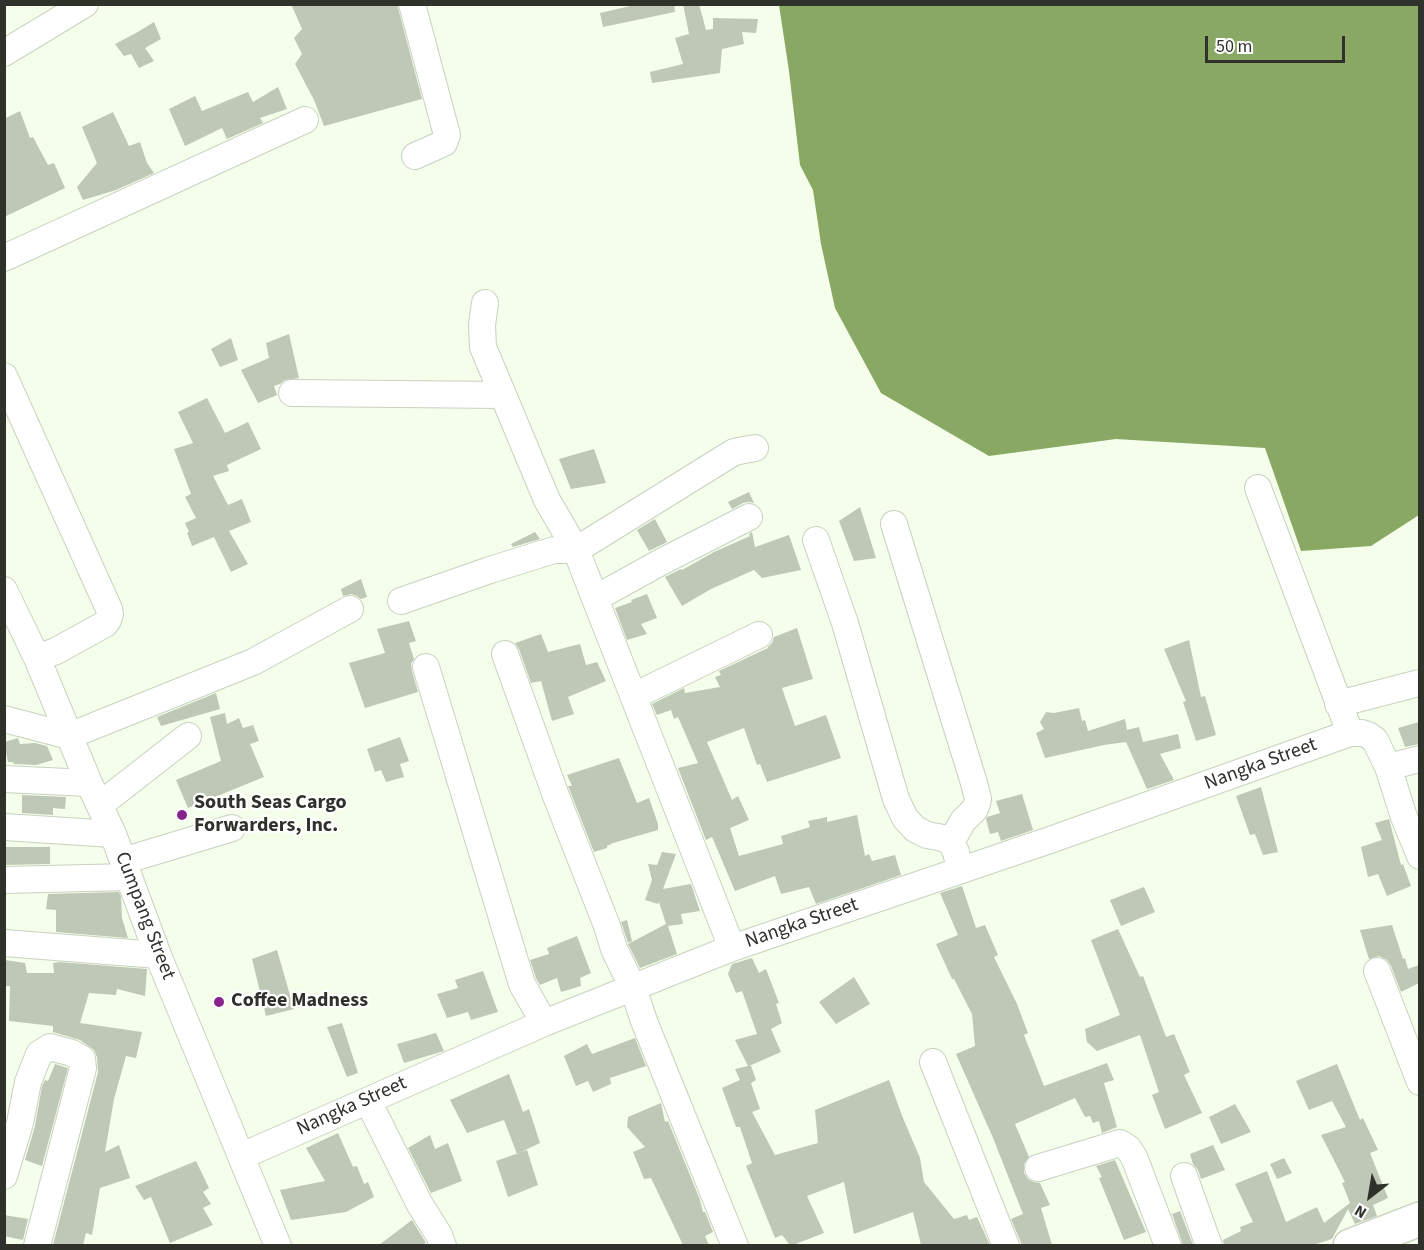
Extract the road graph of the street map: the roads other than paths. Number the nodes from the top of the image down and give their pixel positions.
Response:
1 (85, 4) edge
2 (412, 4) edge
3 (4, 53) edge
4 (305, 120) dead end
5 (415, 156) dead end
6 (4, 258) edge
7 (485, 303) dead end
8 (4, 376) edge
9 (292, 393) dead end
10 (503, 395) junction
11 (755, 448) dead end
12 (1258, 488) dead end
13 (749, 517) dead end
14 (894, 524) dead end
15 (816, 540) dead end
16 (576, 549) junction
17 (4, 590) edge
18 (596, 598) junction
19 (401, 601) dead end
20 (350, 609) dead end
21 (759, 635) dead end
22 (505, 654) dead end
23 (37, 658) junction
24 (426, 667) dead end
25 (1419, 683) edge
26 (634, 696) junction
27 (4, 702) edge
28 (1338, 704) junction
29 (4, 719) edge
30 (66, 727) junction
31 (1350, 734) junction
32 (188, 736) dead end
33 (1419, 759) edge
34 (1388, 767) junction
35 (4, 780) edge
36 (94, 793) junction
37 (1412, 815) edge
38 (4, 827) edge
39 (232, 828) dead end
40 (113, 834) junction
41 (951, 842) junction
42 (1419, 856) edge
43 (126, 869) junction
44 (960, 870) junction
45 (4, 880) edge
46 (4, 943) edge
47 (732, 948) junction
48 (159, 955) junction
49 (1377, 971) dead end
50 (633, 988) junction
51 (544, 1023) junction
52 (933, 1062) dead end
53 (1419, 1082) edge
54 (368, 1101) junction
55 (242, 1156) junction
56 (1038, 1168) dead end
57 (4, 1176) edge
58 (1184, 1176) dead end
59 (1419, 1219) edge
60 (37, 1245) edge
61 (278, 1245) edge
62 (443, 1245) edge
63 (735, 1245) edge
64 (1006, 1245) edge
65 (1168, 1245) edge
66 (1209, 1245) edge
67 (1350, 1245) edge

1 - 3 street
2 - 5 street
4 - 6 street
7 - 10 street
8 - 23 street
9 - 10 street
10 - 16 street
11 - 16 street
12 - 28 street
13 - 18 street
14 - 41 street
15 - 41 street
16 - 18 street
16 - 19 street
17 - 23 street, Cumpang Street
18 - 26 street
20 - 30 street
21 - 26 street
22 - 50 street
23 - 30 street, Cumpang Street
24 - 51 street
25 - 28 street
26 - 47 street
27 - 30 street
28 - 31 street
29 - 30 street
30 - 36 street, Cumpang Street
31 - 34 street
31 - 44 street, Nangka Street
32 - 36 street
33 - 34 street
34 - 37 street
35 - 36 street
36 - 40 street, Cumpang Street
37 - 42 street
38 - 40 street
39 - 43 street
40 - 43 street, Cumpang Street
41 - 44 street
43 - 45 street
43 - 48 street, Cumpang Street
44 - 47 street, Nangka Street
46 - 48 street
47 - 50 street, Nangka Street
48 - 55 street, Cumpang Street
49 - 53 street
50 - 51 street, Nangka Street
50 - 63 street
51 - 54 street, Nangka Street
52 - 64 street
54 - 55 street, Nangka Street
54 - 62 street
55 - 61 street, Cumpang Street
56 - 65 street
57 - 60 street
58 - 66 street
59 - 67 highway

